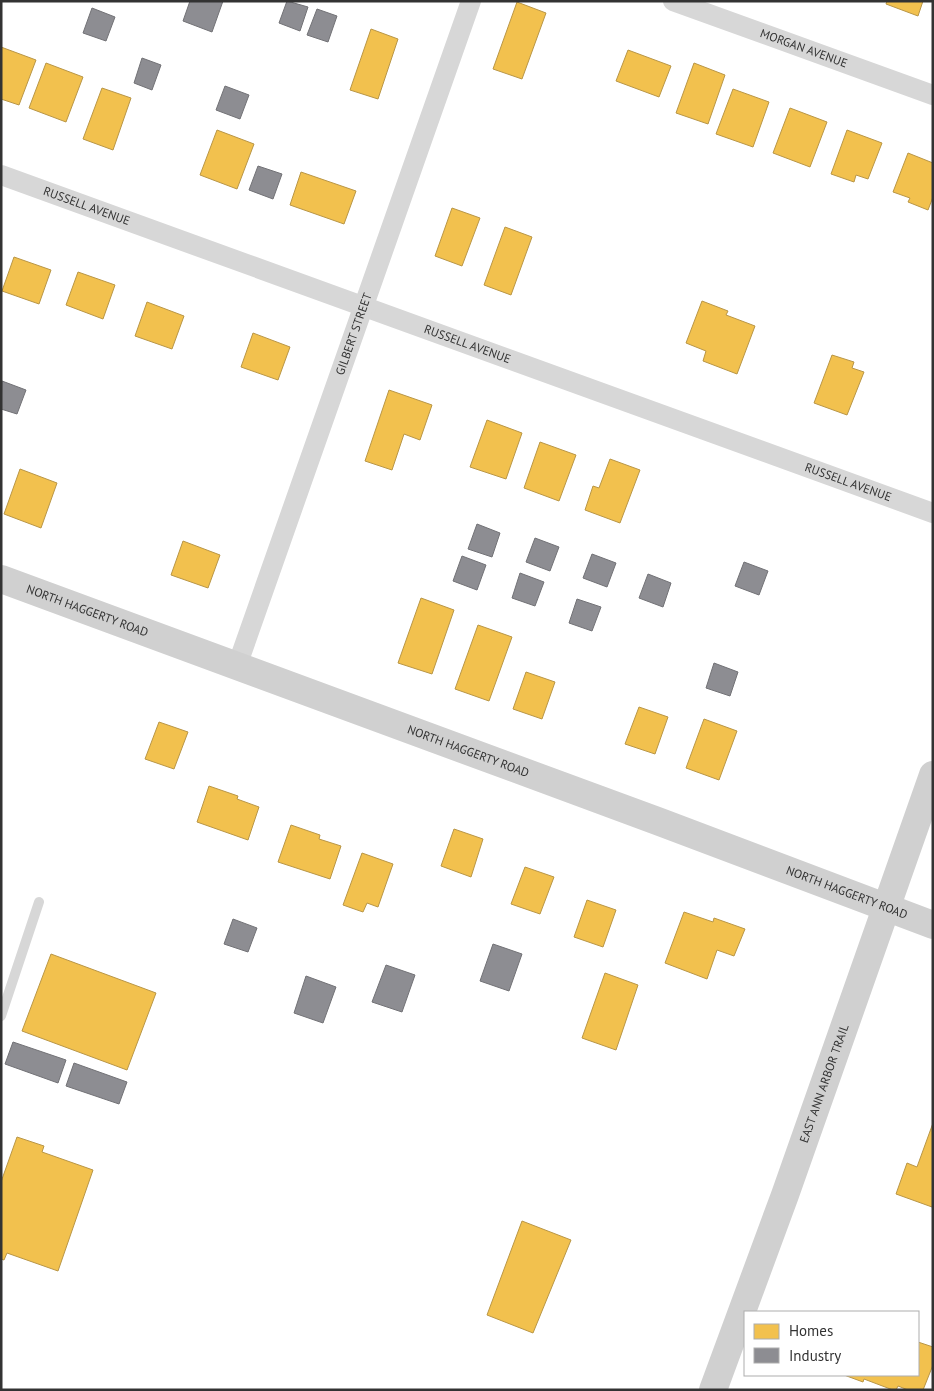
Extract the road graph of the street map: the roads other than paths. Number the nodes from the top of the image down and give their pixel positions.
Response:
1 (472, 1) edge
2 (673, 1) edge
3 (933, 95) edge
4 (1, 176) edge
5 (363, 308) junction
6 (933, 513) edge
7 (1, 580) edge
8 (237, 666) junction
9 (933, 775) edge
10 (39, 902) dead end
11 (886, 906) junction
12 (933, 925) edge
13 (1, 1016) edge
14 (713, 1390) edge

1 - 5 street, GILBERT STREET
2 - 3 street, MORGAN AVENUE
4 - 5 street, RUSSELL AVENUE
5 - 6 street, RUSSELL AVENUE
5 - 8 street, GILBERT STREET
7 - 8 street, NORTH HAGGERTY ROAD
8 - 11 street, NORTH HAGGERTY ROAD
9 - 11 street, EAST ANN ARBOR TRAIL
10 - 13 lane
11 - 12 street, NORTH HAGGERTY ROAD
11 - 14 street, EAST ANN ARBOR TRAIL

